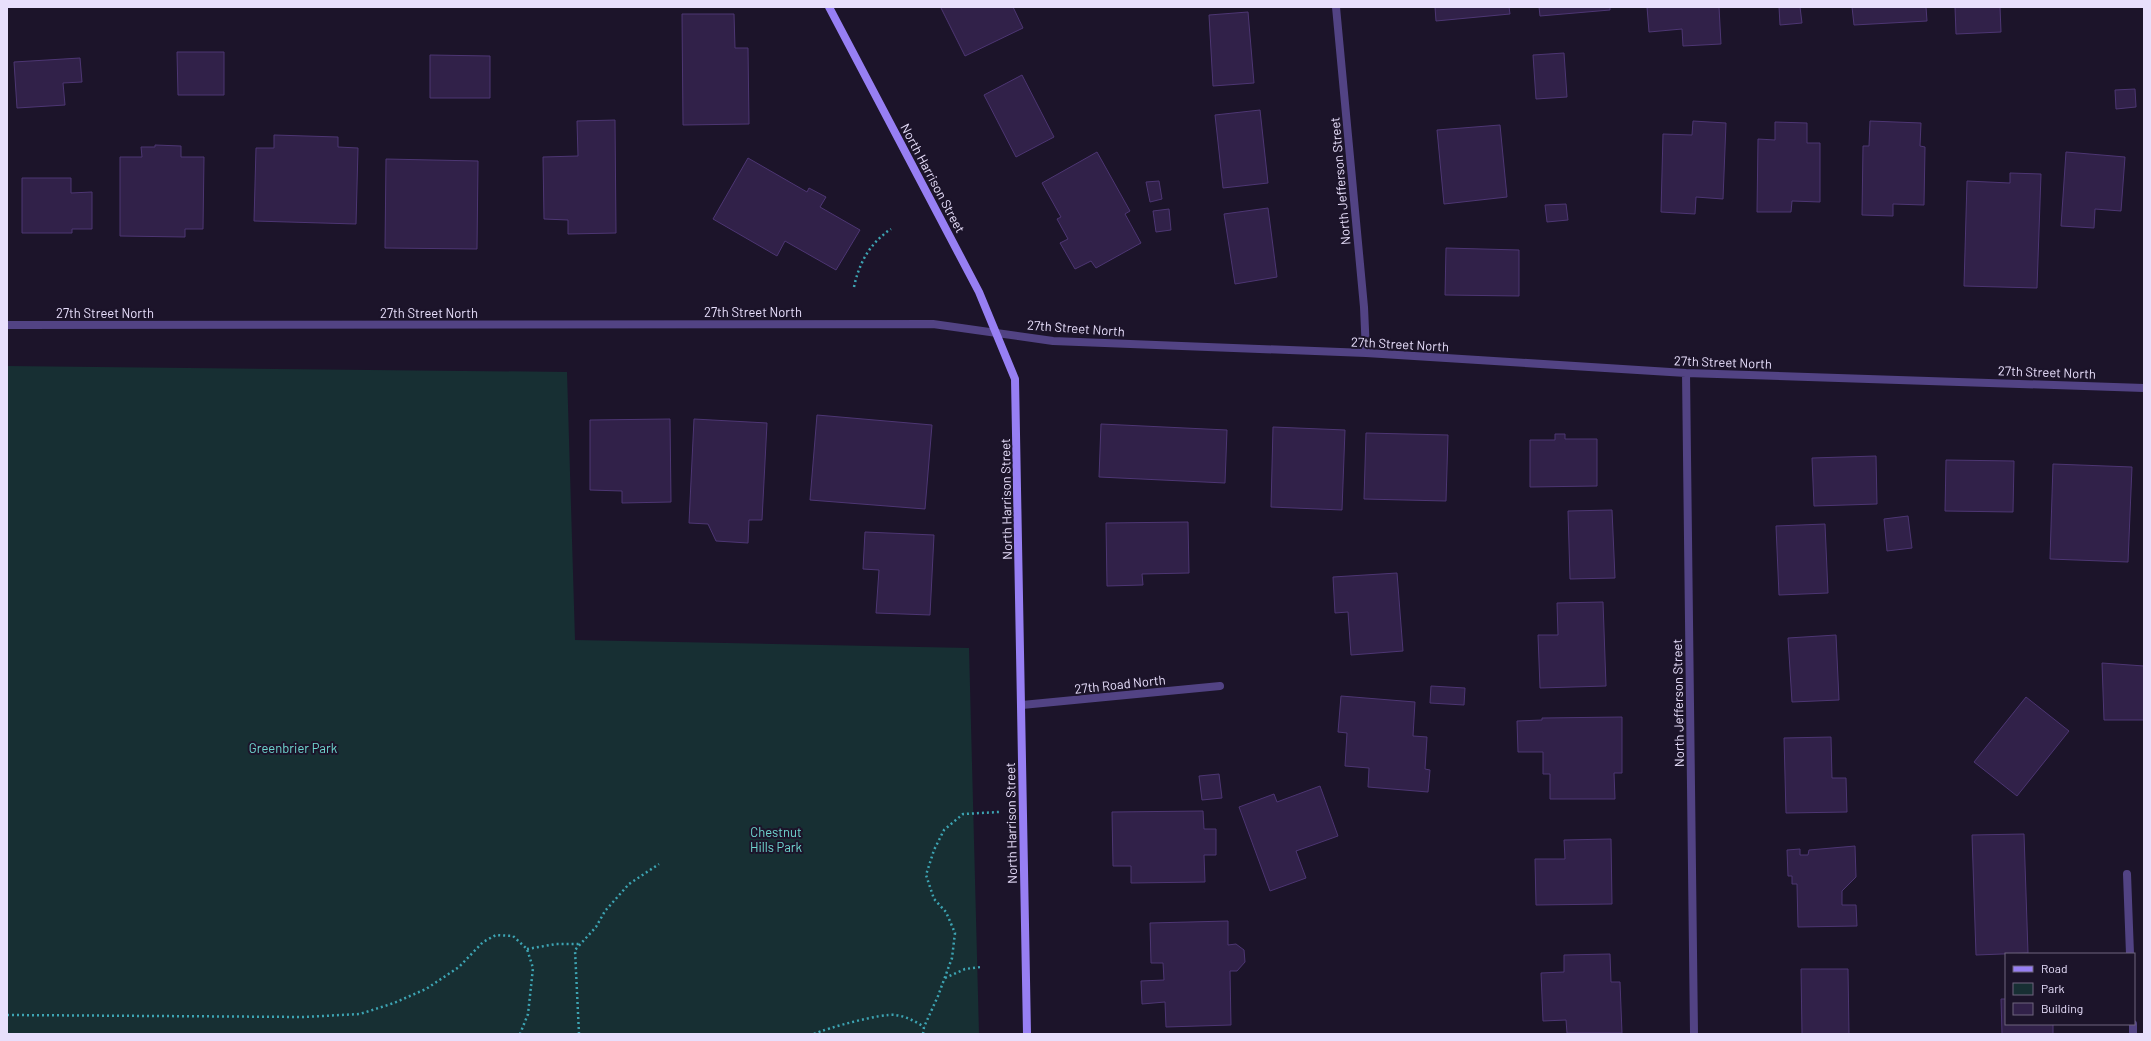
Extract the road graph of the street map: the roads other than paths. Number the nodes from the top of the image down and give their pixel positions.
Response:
1 (829, 7) edge
2 (1336, 7) edge
3 (7, 325) edge
4 (995, 332) junction
5 (1366, 354) junction
6 (1686, 373) junction
7 (2144, 388) edge
8 (1220, 686) dead end
9 (1022, 705) junction
10 (2127, 874) dead end
11 (2130, 953) edge
12 (1027, 1034) edge
13 (1694, 1034) edge

1 - 4 street, North Harrison Street
2 - 5 street, North Jefferson Street
3 - 4 street, 27th Street North
4 - 5 street, 27th Street North
4 - 9 street, North Harrison Street
5 - 6 street, 27th Street North
6 - 7 street, 27th Street North
6 - 13 street, North Jefferson Street
8 - 9 street, 27th Road North
9 - 12 street, North Harrison Street
10 - 11 street

